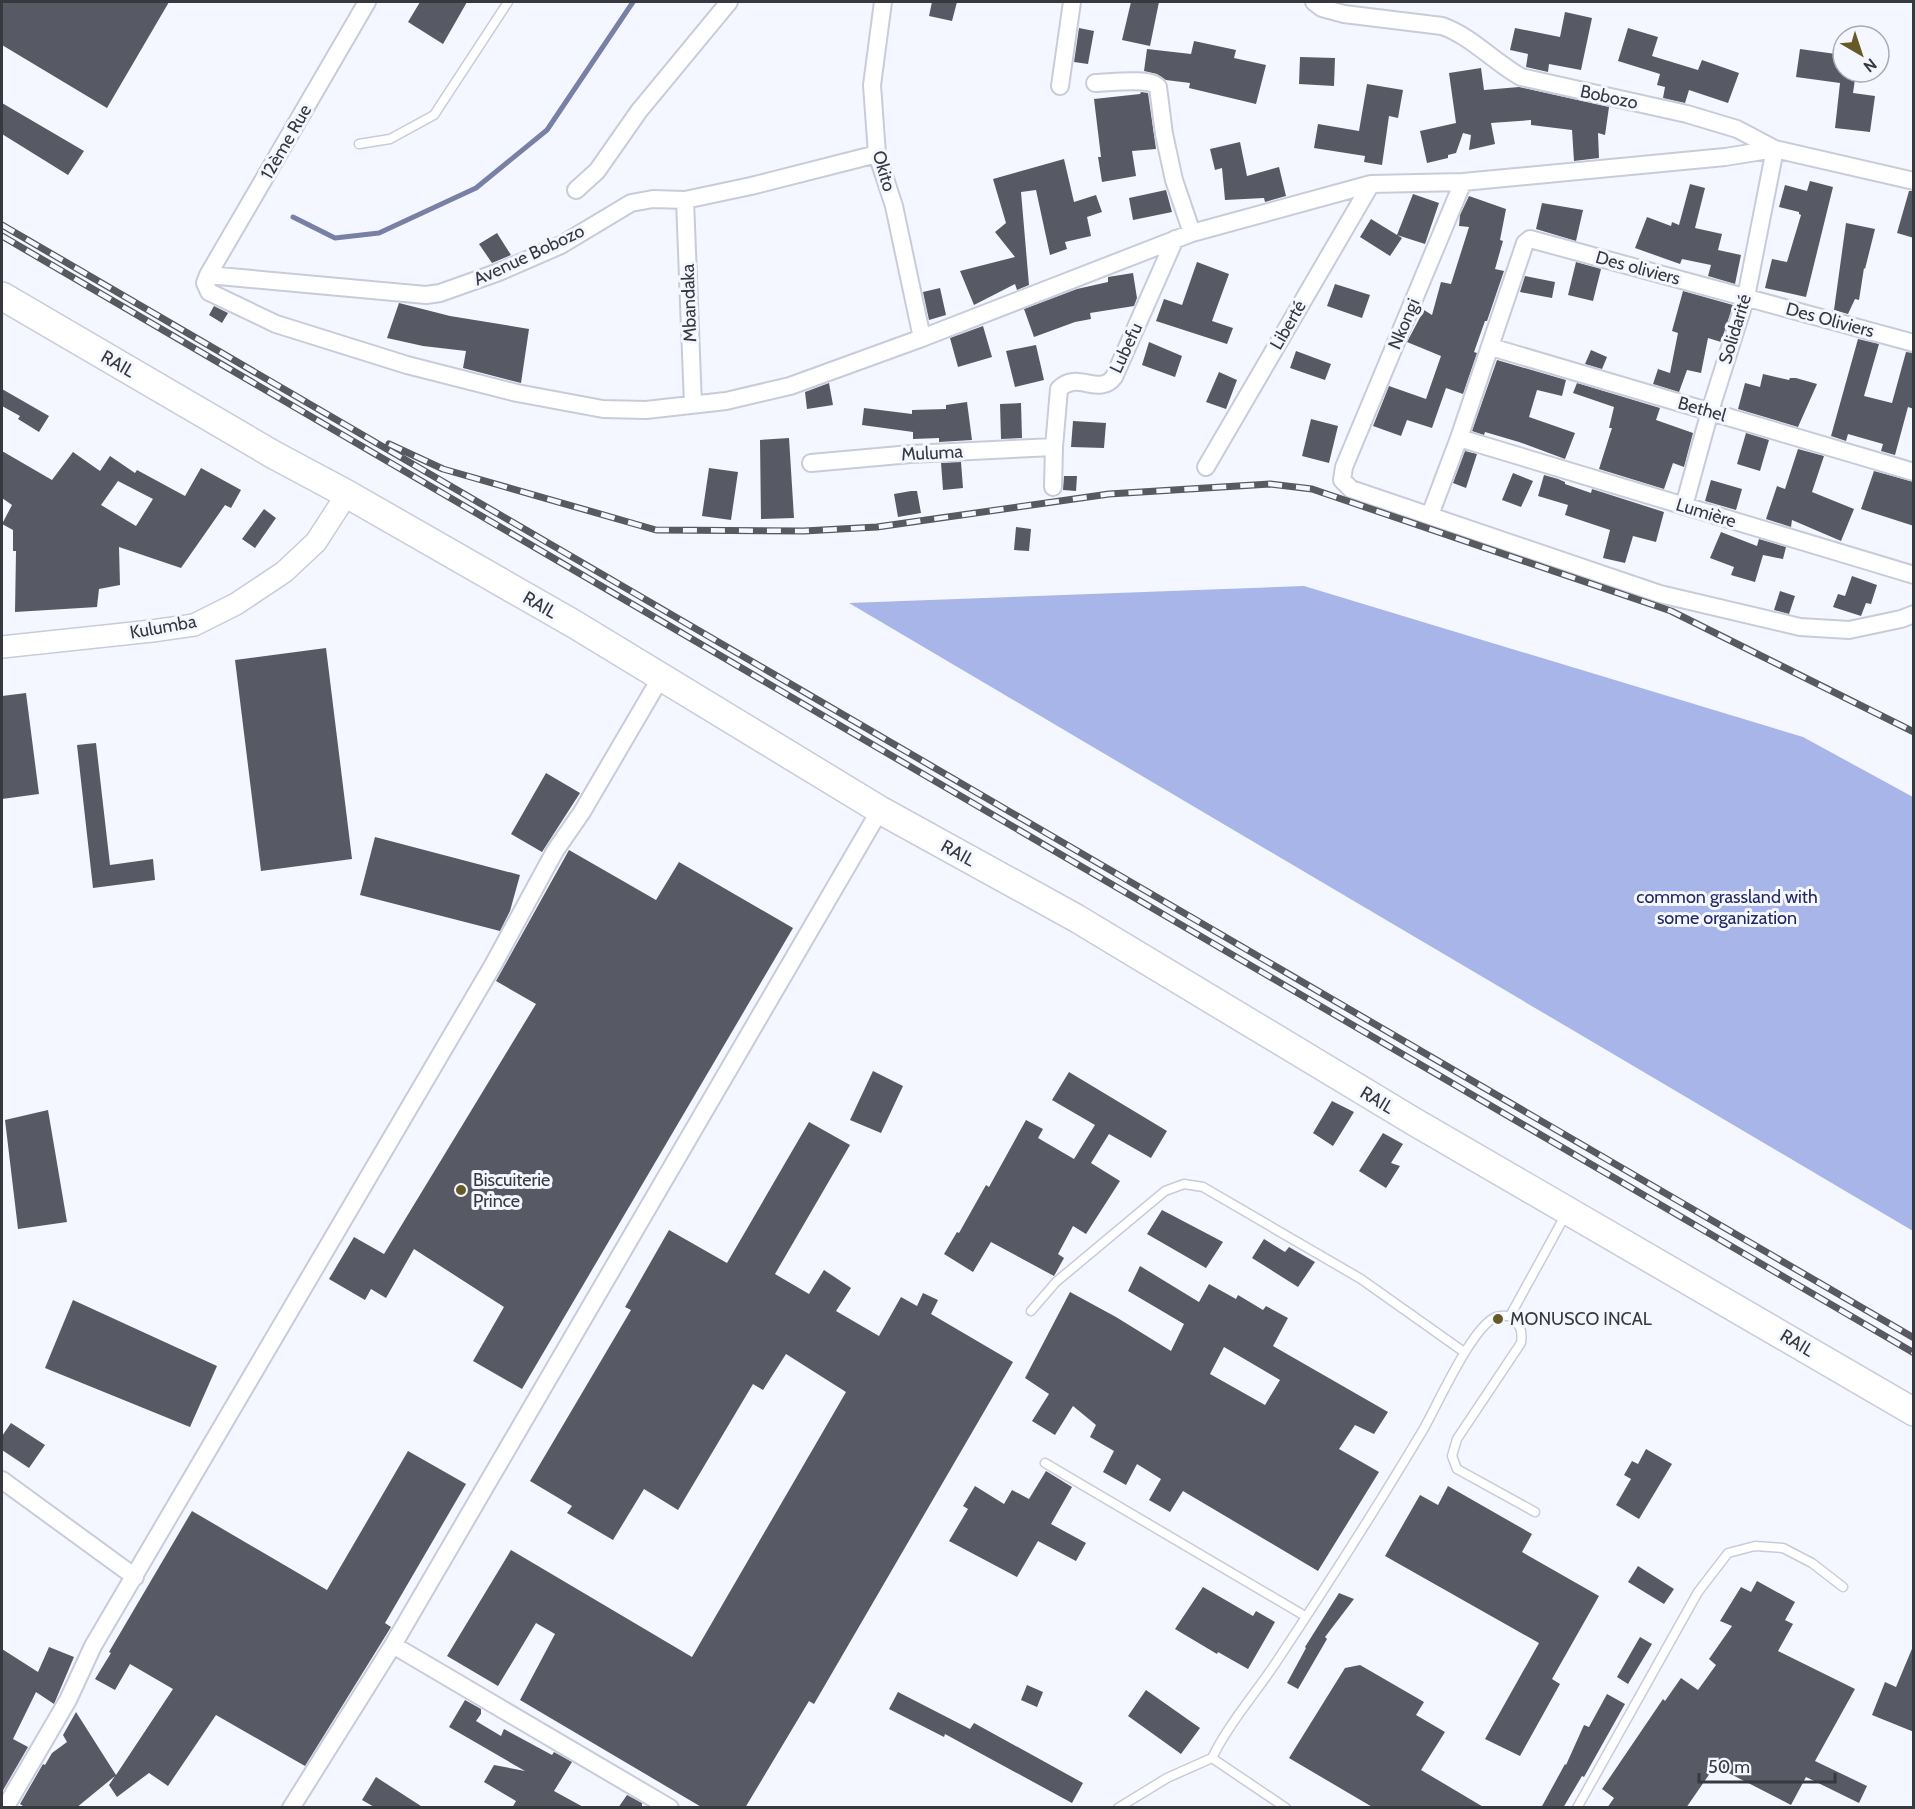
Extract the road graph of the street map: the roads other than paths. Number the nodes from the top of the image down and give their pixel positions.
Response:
1 (367, 2) edge
2 (508, 2) edge
3 (729, 2) edge
4 (882, 2) edge
5 (1072, 2) edge
6 (1314, 2) edge
7 (1095, 83) dead end
8 (1060, 86) dead end
9 (359, 144) dead end
10 (1775, 149) junction
11 (877, 154) junction
12 (1914, 181) edge
13 (1463, 182) junction
14 (1371, 183) junction
15 (576, 190) dead end
16 (685, 200) junction
17 (1192, 233) junction
18 (1175, 239) junction
19 (206, 279) junction
20 (2, 296) edge
21 (1746, 297) junction
22 (922, 338) junction
23 (1914, 344) edge
24 (1491, 347) junction
25 (693, 405) junction
26 (1710, 411) junction
27 (1459, 438) junction
28 (1053, 447) junction
29 (811, 463) dead end
30 (1206, 467) dead end
31 (1914, 472) edge
32 (1053, 487) dead end
33 (346, 494) junction
34 (1684, 506) junction
35 (1430, 515) junction
36 (1914, 575) edge
37 (1914, 614) edge
38 (2, 647) edge
39 (661, 677) junction
40 (880, 810) junction
41 (1568, 1210) junction
42 (1031, 1311) dead end
43 (1510, 1316) junction
44 (1464, 1352) junction
45 (1914, 1412) edge
46 (1045, 1463) dead end
47 (2, 1480) edge
48 (1535, 1512) dead end
49 (135, 1577) junction
50 (1843, 1587) dead end
51 (1305, 1617) junction
52 (393, 1645) junction
53 (1212, 1758) junction
54 (5, 1808) edge
55 (291, 1808) edge
56 (670, 1808) edge
57 (1118, 1808) edge
58 (1286, 1808) edge
59 (1577, 1808) edge

1 - 19 street, 12ème Rue
2 - 9 lane
3 - 15 street
4 - 11 street, Okito
5 - 8 street
6 - 10 street, Bobozo
7 - 17 street
10 - 12 street, Bobozo
10 - 13 street
10 - 21 street, Solidarité
11 - 16 street, Avenue Bobozo
11 - 22 street, Okito
13 - 14 street
13 - 35 street, Nkongi
14 - 17 street
14 - 30 street, Liberté
16 - 19 street, Avenue Bobozo
16 - 25 street, Mbandaka
17 - 18 street
18 - 22 street
18 - 28 street, Lubefu
19 - 25 street
20 - 33 main road, RAIL
21 - 23 street, Des Oliviers
21 - 24 street, Des oliviers
21 - 26 street, Solidarité
22 - 25 street
24 - 26 street, Bethel
24 - 27 street
26 - 31 street, Bethel
26 - 34 street, Solidarité
27 - 34 street, Lumière
27 - 35 street
28 - 29 street, Muluma
28 - 32 street, Lubefu
33 - 38 street, Kulumba
33 - 39 main road, RAIL
34 - 36 street, Lumière
35 - 37 street
39 - 40 main road, RAIL
39 - 49 street
40 - 41 main road, RAIL
40 - 52 street
41 - 43 lane
41 - 45 main road, RAIL
42 - 44 lane
43 - 44 lane
43 - 48 lane
44 - 51 lane
46 - 51 lane
47 - 49 street
49 - 54 street
50 - 59 lane
51 - 53 lane
52 - 55 street
52 - 56 street
53 - 57 lane
53 - 58 lane

